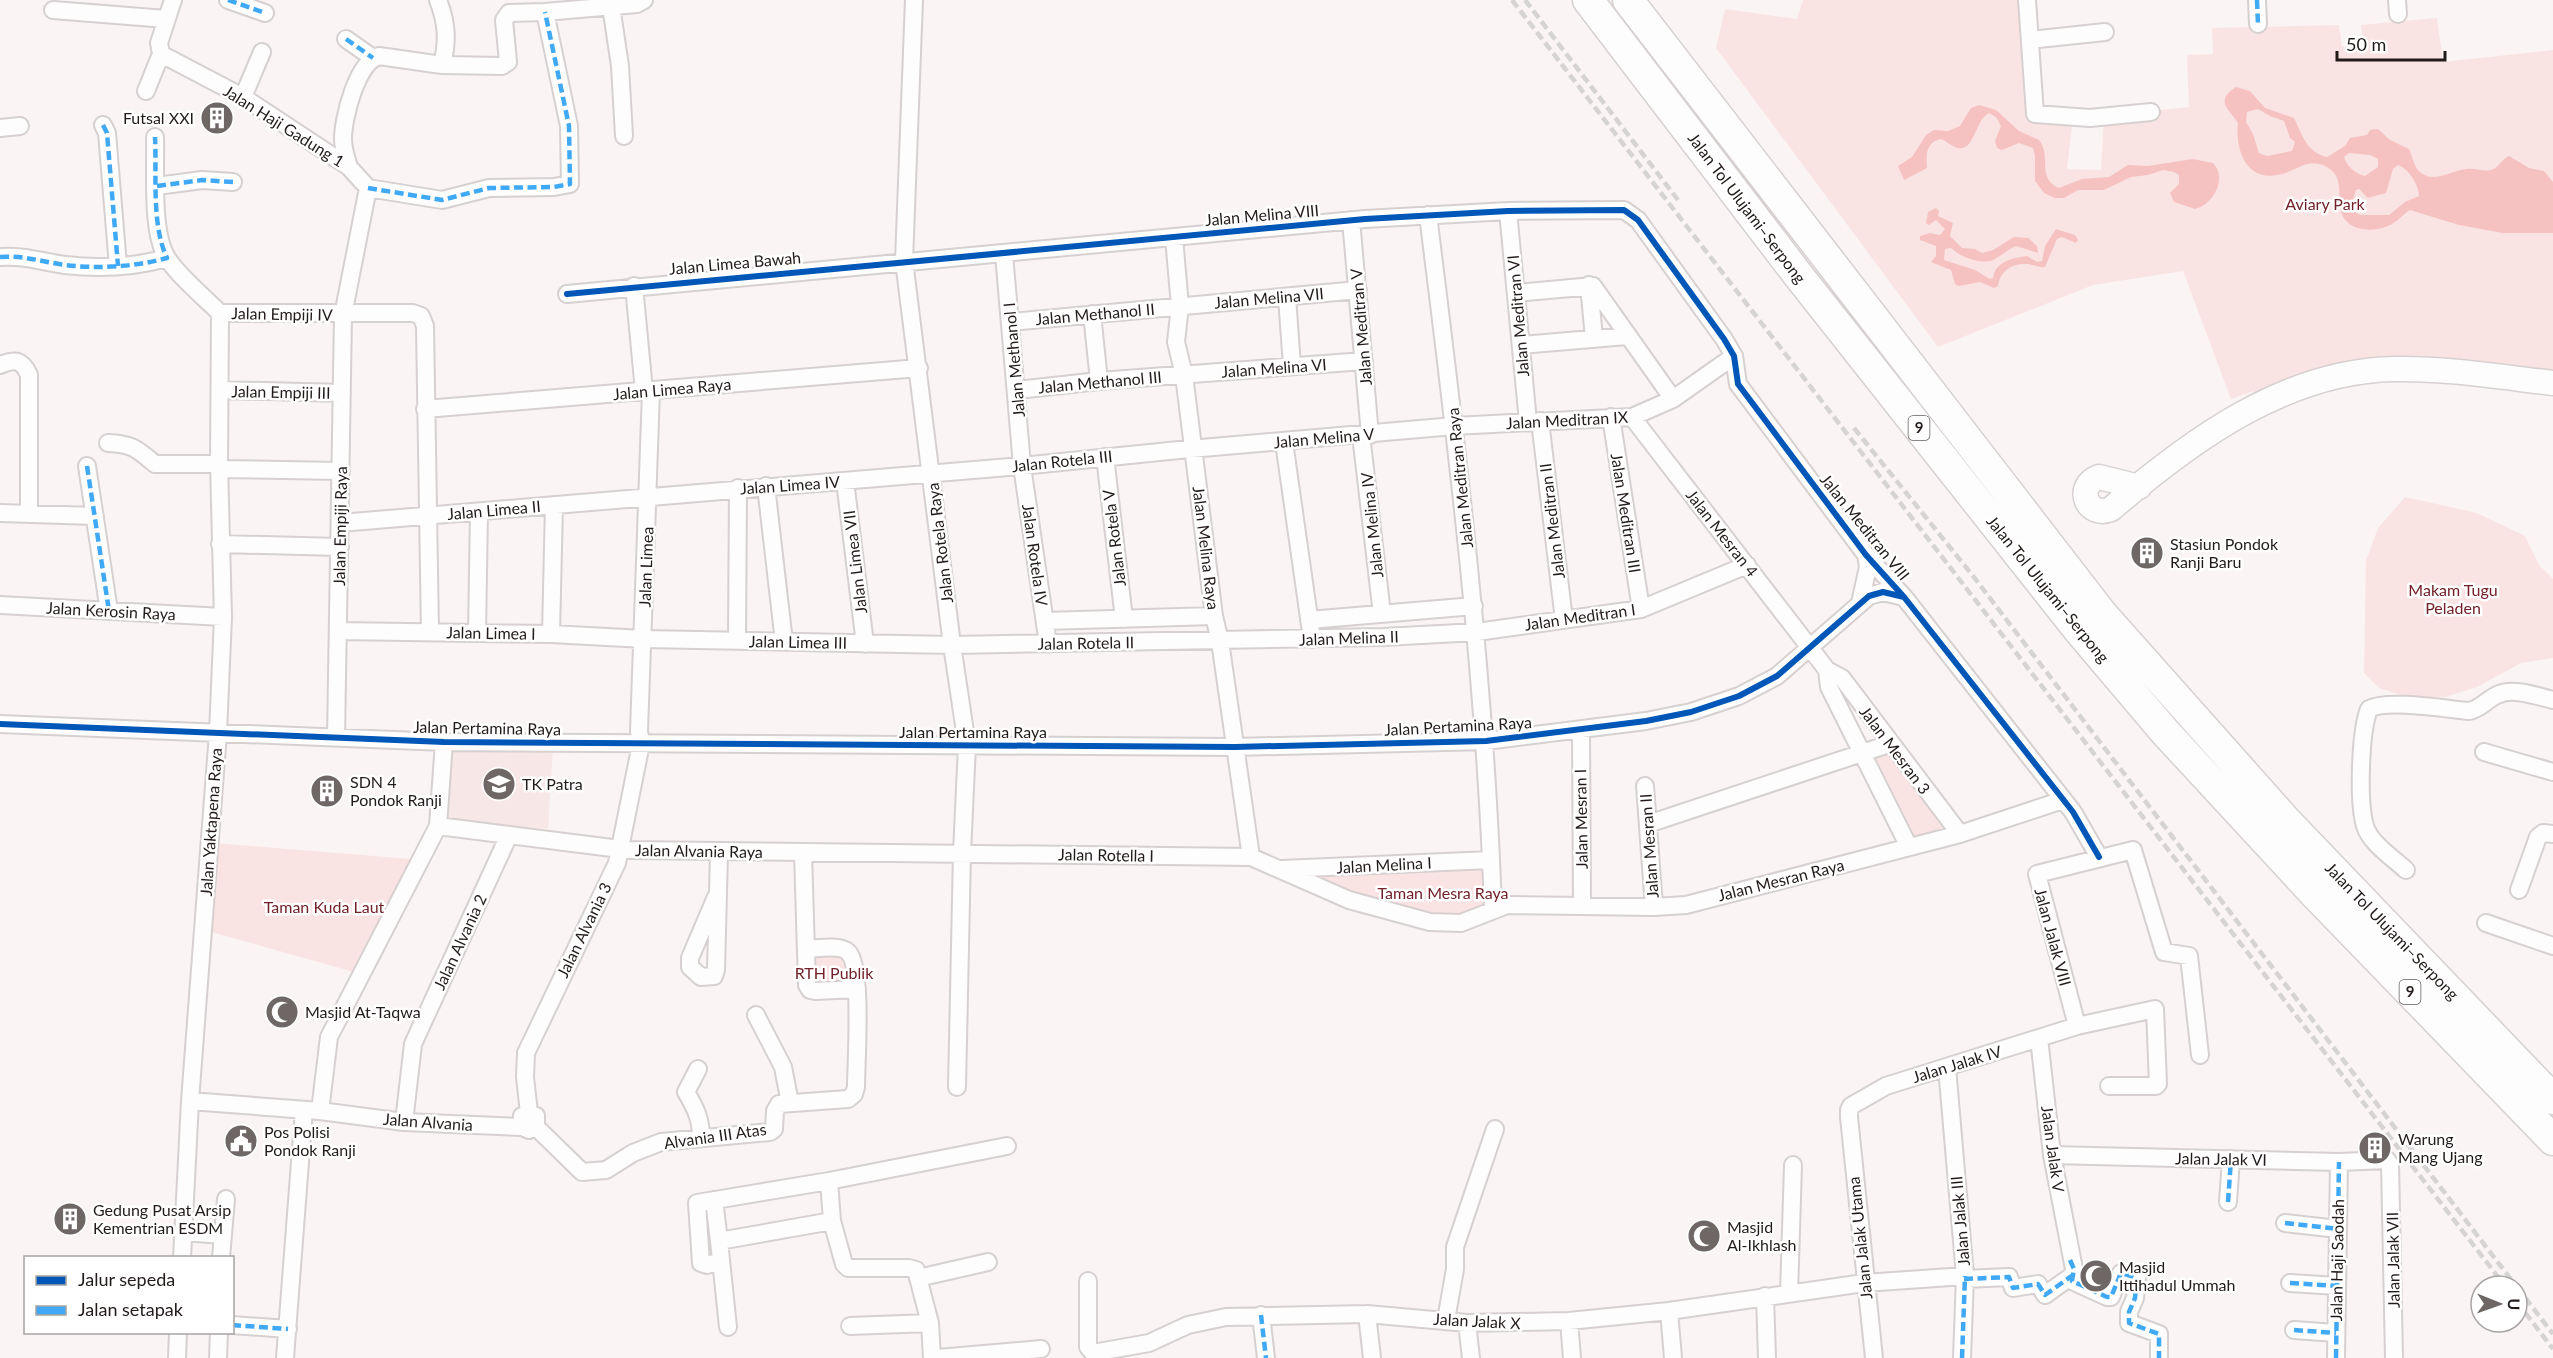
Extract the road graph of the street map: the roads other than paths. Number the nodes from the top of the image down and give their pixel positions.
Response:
1 (173, 0) edge
2 (228, 0) edge
3 (438, 0) edge
4 (644, 0) edge
5 (914, 0) edge
6 (1588, 0) edge
7 (1628, 0) edge
8 (2027, 0) edge
9 (2257, 0) edge
10 (611, 6) junction
11 (53, 9) dead end
12 (545, 12) junction
13 (265, 13) dead end
14 (166, 19) junction
15 (2258, 24) dead end
16 (2105, 32) dead end
17 (346, 39) dead end
18 (2030, 40) junction
19 (262, 52) dead end
20 (161, 54) junction
21 (372, 58) junction
22 (442, 65) junction
23 (146, 91) dead end
24 (243, 97) junction
25 (2151, 112) dead end
26 (103, 125) dead end
27 (20, 126) dead end
28 (0, 128) edge
29 (155, 136) dead end
30 (624, 136) dead end
31 (349, 166) junction
32 (233, 182) dead end
33 (157, 186) junction
34 (368, 188) junction
35 (1624, 210) joint
36 (1508, 211) junction
37 (1428, 215) junction
38 (1351, 220) junction
39 (1174, 238) junction
40 (905, 245) junction
41 (1004, 254) junction
42 (0, 257) edge
43 (167, 258) junction
44 (118, 266) junction
45 (1589, 285) junction
46 (634, 286) junction
47 (1358, 290) junction
48 (1516, 293) junction
49 (567, 294) dead end
50 (1287, 297) junction
51 (1180, 306) junction
52 (220, 313) junction
53 (1092, 314) junction
54 (343, 315) junction
55 (1011, 322) junction
56 (1627, 336) junction
57 (1594, 338) junction
58 (1521, 345) junction
59 (1734, 356) junction
60 (1364, 361) junction
61 (0, 365) edge
62 (1292, 366) junction
63 (919, 368) junction
64 (1184, 375) junction
65 (1099, 381) junction
66 (2553, 383) edge
67 (219, 390) junction
68 (1017, 390) junction
69 (648, 391) junction
70 (342, 393) junction
71 (1673, 399) junction
72 (425, 409) junction
73 (1611, 417) junction
74 (1632, 417) junction
75 (1534, 421) junction
76 (1454, 426) junction
77 (1366, 435) junction
78 (1284, 442) junction
79 (108, 443) dead end
80 (1193, 448) junction
81 (1105, 456) junction
82 (87, 466) dead end
83 (219, 466) junction
84 (1022, 466) junction
85 (341, 471) junction
86 (931, 473) junction
87 (845, 481) junction
88 (766, 486) junction
89 (2139, 487) junction
90 (738, 489) junction
91 (648, 496) junction
92 (554, 505) junction
93 (479, 512) junction
94 (0, 513) edge
95 (29, 514) junction
96 (426, 515) junction
97 (95, 516) junction
98 (340, 523) junction
99 (220, 544) junction
100 (339, 547) junction
101 (1866, 555) junction
102 (1747, 565) junction
103 (1904, 597) junction
104 (1860, 603) junction
105 (0, 605) edge
106 (1474, 606) junction
107 (1428, 609) junction
108 (1641, 609) junction
109 (109, 611) junction
110 (1382, 614) junction
111 (1214, 616) junction
112 (223, 617) junction
113 (1124, 619) junction
114 (1309, 620) junction
115 (1564, 620) junction
116 (1045, 621) junction
117 (338, 631) junction
118 (430, 632) junction
119 (1477, 632) junction
120 (477, 633) junction
121 (551, 634) junction
122 (1430, 635) junction
123 (644, 639) junction
124 (1312, 639) junction
125 (737, 641) junction
126 (1220, 641) junction
127 (784, 642) junction
128 (865, 644) junction
129 (1048, 644) junction
130 (952, 645) junction
131 (1811, 649) junction
132 (1827, 670) junction
133 (2553, 700) edge
134 (0, 724) edge
135 (1581, 731) junction
136 (218, 733) junction
137 (336, 738) junction
138 (1486, 741) junction
139 (444, 742) junction
140 (641, 744) junction
141 (1889, 744) junction
142 (967, 745) junction
143 (1235, 747) junction
144 (2484, 752) dead end
145 (1862, 753) junction
146 (2553, 772) edge
147 (1645, 786) dead end
148 (2062, 800) junction
149 (1648, 824) junction
150 (438, 826) junction
151 (1960, 834) junction
152 (2553, 834) edge
153 (510, 835) junction
154 (1909, 847) junction
155 (622, 849) junction
156 (719, 852) junction
157 (803, 853) junction
158 (962, 853) junction
159 (1251, 857) junction
160 (2099, 857) junction
161 (1491, 860) junction
162 (1276, 869) junction
163 (2406, 870) dead end
164 (2519, 890) dead end
165 (717, 897) dead end
166 (1582, 906) junction
167 (1654, 907) junction
168 (1493, 909) junction
169 (2486, 923) dead end
170 (2553, 946) edge
171 (806, 949) junction
172 (858, 990) junction
173 (756, 1015) dead end
174 (2077, 1026) junction
175 (2039, 1038) junction
176 (2200, 1055) dead end
177 (1947, 1067) junction
178 (698, 1069) dead end
179 (2109, 1086) dead end
180 (957, 1087) dead end
181 (2553, 1100) edge
182 (190, 1101) junction
183 (790, 1103) junction
184 (312, 1110) junction
185 (1849, 1117) joint
186 (404, 1122) junction
187 (529, 1122) junction
188 (1495, 1129) dead end
189 (700, 1137) junction
190 (2553, 1140) edge
191 (1007, 1146) dead end
192 (2052, 1155) junction
193 (2231, 1159) junction
194 (2389, 1161) joint
195 (2339, 1162) junction
196 (1793, 1165) dead end
197 (829, 1181) junction
198 (226, 1199) dead end
199 (714, 1200) junction
200 (2228, 1202) dead end
201 (832, 1221) junction
202 (2286, 1223) dead end
203 (2338, 1228) junction
204 (183, 1232) junction
205 (222, 1235) junction
206 (719, 1241) junction
207 (182, 1256) edge
208 (222, 1256) edge
209 (721, 1261) junction
210 (988, 1262) dead end
211 (2072, 1267) junction
212 (1965, 1277) junction
213 (918, 1278) junction
214 (1088, 1281) dead end
215 (1864, 1283) junction
216 (2290, 1283) dead end
217 (2337, 1286) junction
218 (1788, 1294) junction
219 (1764, 1296) junction
220 (1669, 1311) junction
221 (1367, 1314) junction
222 (1261, 1315) junction
223 (1446, 1320) junction
224 (1569, 1321) junction
225 (930, 1323) junction
226 (1467, 1323) junction
227 (234, 1325) edge
228 (850, 1326) dead end
229 (728, 1327) dead end
230 (288, 1329) junction
231 (2294, 1330) dead end
232 (2336, 1333) junction
233 (178, 1334) edge
234 (219, 1334) edge
235 (1041, 1349) dead end
236 (177, 1358) edge
237 (218, 1358) edge
238 (285, 1358) edge
239 (932, 1358) edge
240 (938, 1358) edge
241 (1266, 1358) edge
242 (1372, 1358) edge
243 (1471, 1358) edge
244 (1572, 1358) edge
245 (1673, 1358) edge
246 (1767, 1358) edge
247 (1874, 1358) edge
248 (1962, 1358) edge
249 (2159, 1358) edge
250 (2336, 1358) edge
251 (2394, 1358) edge

1 - 14 street
2 - 13 street
3 - 22 street
4 - 10 street
5 - 40 street, Jalan Rotela Raya
6 - 190 highway, Jalan Tol Ulujami–Serpong / 9
7 - 181 highway, Jalan Tol Ulujami–Serpong / 9
8 - 18 street
9 - 15 street
10 - 12 street
10 - 30 street
11 - 14 street
12 - 22 street
12 - 34 street
14 - 20 street
16 - 18 street
17 - 21 street
18 - 25 street
19 - 24 street
20 - 23 street
20 - 24 street, Jalan Haji Gadung 1
21 - 22 street
21 - 31 street
24 - 31 street, Jalan Haji Gadung 1
26 - 44 street
27 - 28 street
29 - 33 street
31 - 34 street, Jalan Haji Gadung 1
32 - 33 street
33 - 43 street
34 - 54 street
35 - 36 street, Jalan Melina VIII
35 - 59 street, Jalan Meditran VIII
36 - 37 street, Jalan Melina VIII
36 - 48 street, Jalan Meditran VI
37 - 38 street, Jalan Melina VIII
37 - 76 street, Jalan Meditran Raya
38 - 39 street, Jalan Melina VIII
38 - 47 street, Jalan Meditran V
39 - 41 street, Jalan Melina VIII
39 - 51 street, Jalan Melina Raya
40 - 41 street, Jalan Melina VIII
40 - 46 street, Jalan Limea Bawah
40 - 63 street, Jalan Rotela Raya
41 - 55 street, Jalan Methanol I
42 - 44 street
43 - 44 street
43 - 52 street
45 - 48 street
45 - 56 street
45 - 57 street
46 - 49 street, Jalan Limea Bawah
46 - 69 street, Jalan Limea
47 - 50 street, Jalan Melina VII
47 - 60 street, Jalan Meditran V
48 - 58 street, Jalan Meditran VI
50 - 51 street, Jalan Melina VII
50 - 62 street
51 - 53 street, Jalan Methanol II
51 - 64 street, Jalan Melina Raya
52 - 54 street, Jalan Empiji IV
52 - 67 street, Jalan Yaktapena Raya
53 - 55 street, Jalan Methanol II
53 - 65 street
54 - 70 street, Jalan Empiji Raya
54 - 72 street, Jalan Empiji IV
55 - 68 street, Jalan Methanol I
56 - 57 street
56 - 71 street
57 - 58 street
58 - 75 street, Jalan Meditran VI
59 - 71 street, Jalan Meditran IX
59 - 101 street, Jalan Meditran VIII
60 - 62 street, Jalan Melina VI
60 - 77 street, Jalan Meditran V
61 - 95 street
62 - 64 street, Jalan Melina VI
63 - 69 street, Jalan Limea Raya
63 - 86 street, Jalan Rotela Raya
64 - 65 street, Jalan Methanol III
64 - 80 street, Jalan Melina Raya
65 - 68 street, Jalan Methanol III
66 - 89 street
67 - 70 street, Jalan Empiji III
67 - 83 street, Jalan Yaktapena Raya
68 - 84 street, Jalan Methanol I
69 - 72 street, Jalan Limea Raya
69 - 91 street, Jalan Limea
70 - 85 street, Jalan Empiji Raya
71 - 74 street, Jalan Meditran IX
72 - 96 street
73 - 74 street, Jalan Meditran IX
73 - 75 street, Jalan Meditran IX
73 - 108 street, Jalan Meditran III
74 - 102 street, Jalan Mesran 4
75 - 76 street, Jalan Meditran IX
75 - 115 street, Jalan Meditran II
76 - 77 street, Jalan Melina V
76 - 106 street, Jalan Meditran Raya
77 - 78 street, Jalan Melina V
77 - 110 street, Jalan Melina IV
78 - 80 street, Jalan Melina V
78 - 114 street
79 - 83 street
80 - 81 street, Jalan Rotela III
80 - 111 street, Jalan Melina Raya
81 - 84 street, Jalan Rotela III
81 - 113 street, Jalan Rotela V
82 - 97 street
83 - 85 street
83 - 99 street, Jalan Yaktapena Raya
84 - 86 street, Jalan Rotela III
84 - 116 street, Jalan Rotela IV
85 - 98 street, Jalan Empiji Raya
86 - 87 street, Jalan Limea IV
86 - 130 street, Jalan Rotela Raya
87 - 88 street, Jalan Limea IV
87 - 128 street, Jalan Limea VII
88 - 90 street, Jalan Limea IV
88 - 127 street
89 - 89 street
90 - 91 street, Jalan Limea IV
90 - 125 street
91 - 92 street, Jalan Limea II
91 - 123 street, Jalan Limea
92 - 93 street, Jalan Limea II
92 - 121 street
93 - 96 street, Jalan Limea II
93 - 120 street
94 - 95 street
95 - 97 street
96 - 98 street, Jalan Limea II
96 - 118 street
97 - 109 street
98 - 100 street, Jalan Empiji Raya
99 - 100 street
99 - 112 street, Jalan Yaktapena Raya
100 - 117 street, Jalan Empiji Raya
101 - 103 street, Jalan Meditran VIII
101 - 104 street
102 - 108 street, Jalan Meditran I
102 - 131 street, Jalan Mesran 4
103 - 104 street, Jalan Pertamina Raya
103 - 148 street, Jalan Meditran VIII
104 - 131 street, Jalan Pertamina Raya
105 - 109 street, Jalan Kerosin Raya
106 - 107 street, Jalan Melina II
106 - 119 street, Jalan Meditran Raya
107 - 110 street, Jalan Melina II
107 - 122 street
108 - 115 street, Jalan Meditran I
109 - 112 street, Jalan Kerosin Raya
110 - 114 street, Jalan Melina II
111 - 113 street
111 - 126 street, Jalan Melina Raya
112 - 136 street, Jalan Yaktapena Raya
113 - 116 street
114 - 124 street
115 - 119 street, Jalan Meditran I
116 - 129 street, Jalan Rotela IV
117 - 118 street, Jalan Limea I
117 - 137 street, Jalan Empiji Raya
118 - 120 street, Jalan Limea I
119 - 122 street, Jalan Melina II
119 - 138 street, Jalan Meditran Raya
120 - 121 street, Jalan Limea I
121 - 123 street, Jalan Limea I
122 - 124 street, Jalan Melina II
123 - 125 street, Jalan Limea III
123 - 140 street, Jalan Limea
124 - 126 street, Jalan Melina II
125 - 127 street, Jalan Limea III
126 - 129 street, Jalan Rotela II
126 - 143 street, Jalan Melina Raya
127 - 128 street, Jalan Limea III
128 - 130 street, Jalan Limea III
129 - 130 street, Jalan Rotela II
130 - 142 street, Jalan Rotela Raya
131 - 132 street, Jalan Mesran 3
131 - 135 street, Jalan Pertamina Raya
132 - 141 street, Jalan Mesran 3
132 - 145 street, Jalan Mesran 3
133 - 163 street
134 - 136 street, Jalan Pertamina Raya
135 - 138 street, Jalan Pertamina Raya
135 - 166 street, Jalan Mesran I
136 - 137 street, Jalan Pertamina Raya
136 - 182 street, Jalan Yaktapena Raya
137 - 139 street, Jalan Pertamina Raya
138 - 143 street, Jalan Pertamina Raya
138 - 161 street
139 - 140 street, Jalan Pertamina Raya
139 - 150 street
140 - 142 street, Jalan Pertamina Raya
140 - 155 street, Jalan Alvania 3
141 - 145 street
141 - 151 street, Jalan Mesran 3
142 - 143 street, Jalan Pertamina Raya
142 - 158 street, Jalan Rotela Raya
143 - 159 street, Jalan Melina Raya
144 - 146 street
145 - 149 street
145 - 154 street, Jalan Mesran 3
147 - 149 street, Jalan Mesran II
148 - 151 street, Jalan Mesran Raya
148 - 160 street, Jalan Meditran VIII
149 - 167 street, Jalan Mesran II
150 - 153 street, Jalan Alvania Raya
150 - 184 street
151 - 154 street, Jalan Mesran Raya
152 - 164 street
153 - 155 street, Jalan Alvania Raya
153 - 186 street, Jalan Alvania 2
154 - 167 street, Jalan Mesran Raya
155 - 156 street, Jalan Alvania Raya
155 - 187 street, Jalan Alvania 3
156 - 157 street, Jalan Alvania Raya
156 - 165 street
157 - 158 street, Jalan Alvania Raya
157 - 171 street
158 - 159 street, Jalan Rotella I
158 - 180 street, Jalan Rotela Raya
159 - 162 street, Jalan Mesran Raya
160 - 174 street, Jalan Jalak VIII
160 - 176 street
161 - 162 street, Jalan Melina I
161 - 168 street
162 - 168 street, Jalan Mesran Raya
166 - 167 street, Jalan Mesran Raya
166 - 168 street, Jalan Mesran Raya
169 - 170 street
171 - 172 street
171 - 172 street
172 - 183 street
173 - 183 street
174 - 175 street, Jalan Jalak IV
174 - 179 street, Jalan Jalak IV
175 - 177 street, Jalan Jalak IV
175 - 192 street, Jalan Jalak V
177 - 185 street, Jalan Jalak IV
177 - 212 street, Jalan Jalak III
178 - 189 street
182 - 184 street, Jalan Alvania
182 - 204 street, Jalan Yaktapena Raya
183 - 189 street, Alvania III Atas
184 - 186 street, Jalan Alvania
184 - 230 street
185 - 215 street, Jalan Jalak Utama
186 - 187 street, Jalan Alvania
187 - 189 street, Alvania III Atas
188 - 223 street
191 - 197 street
192 - 193 street, Jalan Jalak VI
192 - 211 street, Jalan Jalak V
193 - 195 street, Jalan Jalak VI
193 - 200 street
194 - 195 street, Jalan Jalak VI
194 - 251 street, Jalan Jalak VII
195 - 203 street, Jalan Haji Saodah
196 - 218 street
197 - 199 street
197 - 201 street
198 - 205 street
199 - 206 street
199 - 209 street
201 - 206 street
201 - 213 street
202 - 203 street
203 - 217 street, Jalan Haji Saodah
204 - 205 street
204 - 207 street, Jalan Yaktapena Raya
205 - 208 street
206 - 209 street
209 - 229 street
210 - 213 street
211 - 212 street
211 - 249 street
212 - 215 street, Jalan Jalak III
212 - 248 street
213 - 225 street
214 - 222 street, Jalan Jalak X
215 - 218 street, Jalan Jalak X
215 - 247 street, Jalan Jalak Utama
216 - 217 street
217 - 232 street, Jalan Haji Saodah
218 - 219 street, Jalan Jalak X
219 - 220 street, Jalan Jalak X
219 - 246 street
220 - 224 street, Jalan Jalak X
220 - 245 street
221 - 222 street, Jalan Jalak X
221 - 223 street, Jalan Jalak X
221 - 242 street
222 - 241 street
223 - 226 street, Jalan Jalak X
224 - 226 street, Jalan Jalak X
224 - 244 street
225 - 228 street
225 - 239 street
226 - 243 street
227 - 230 street
230 - 238 street
231 - 232 street
232 - 250 street, Jalan Haji Saodah
233 - 236 street
234 - 237 street
235 - 240 street

